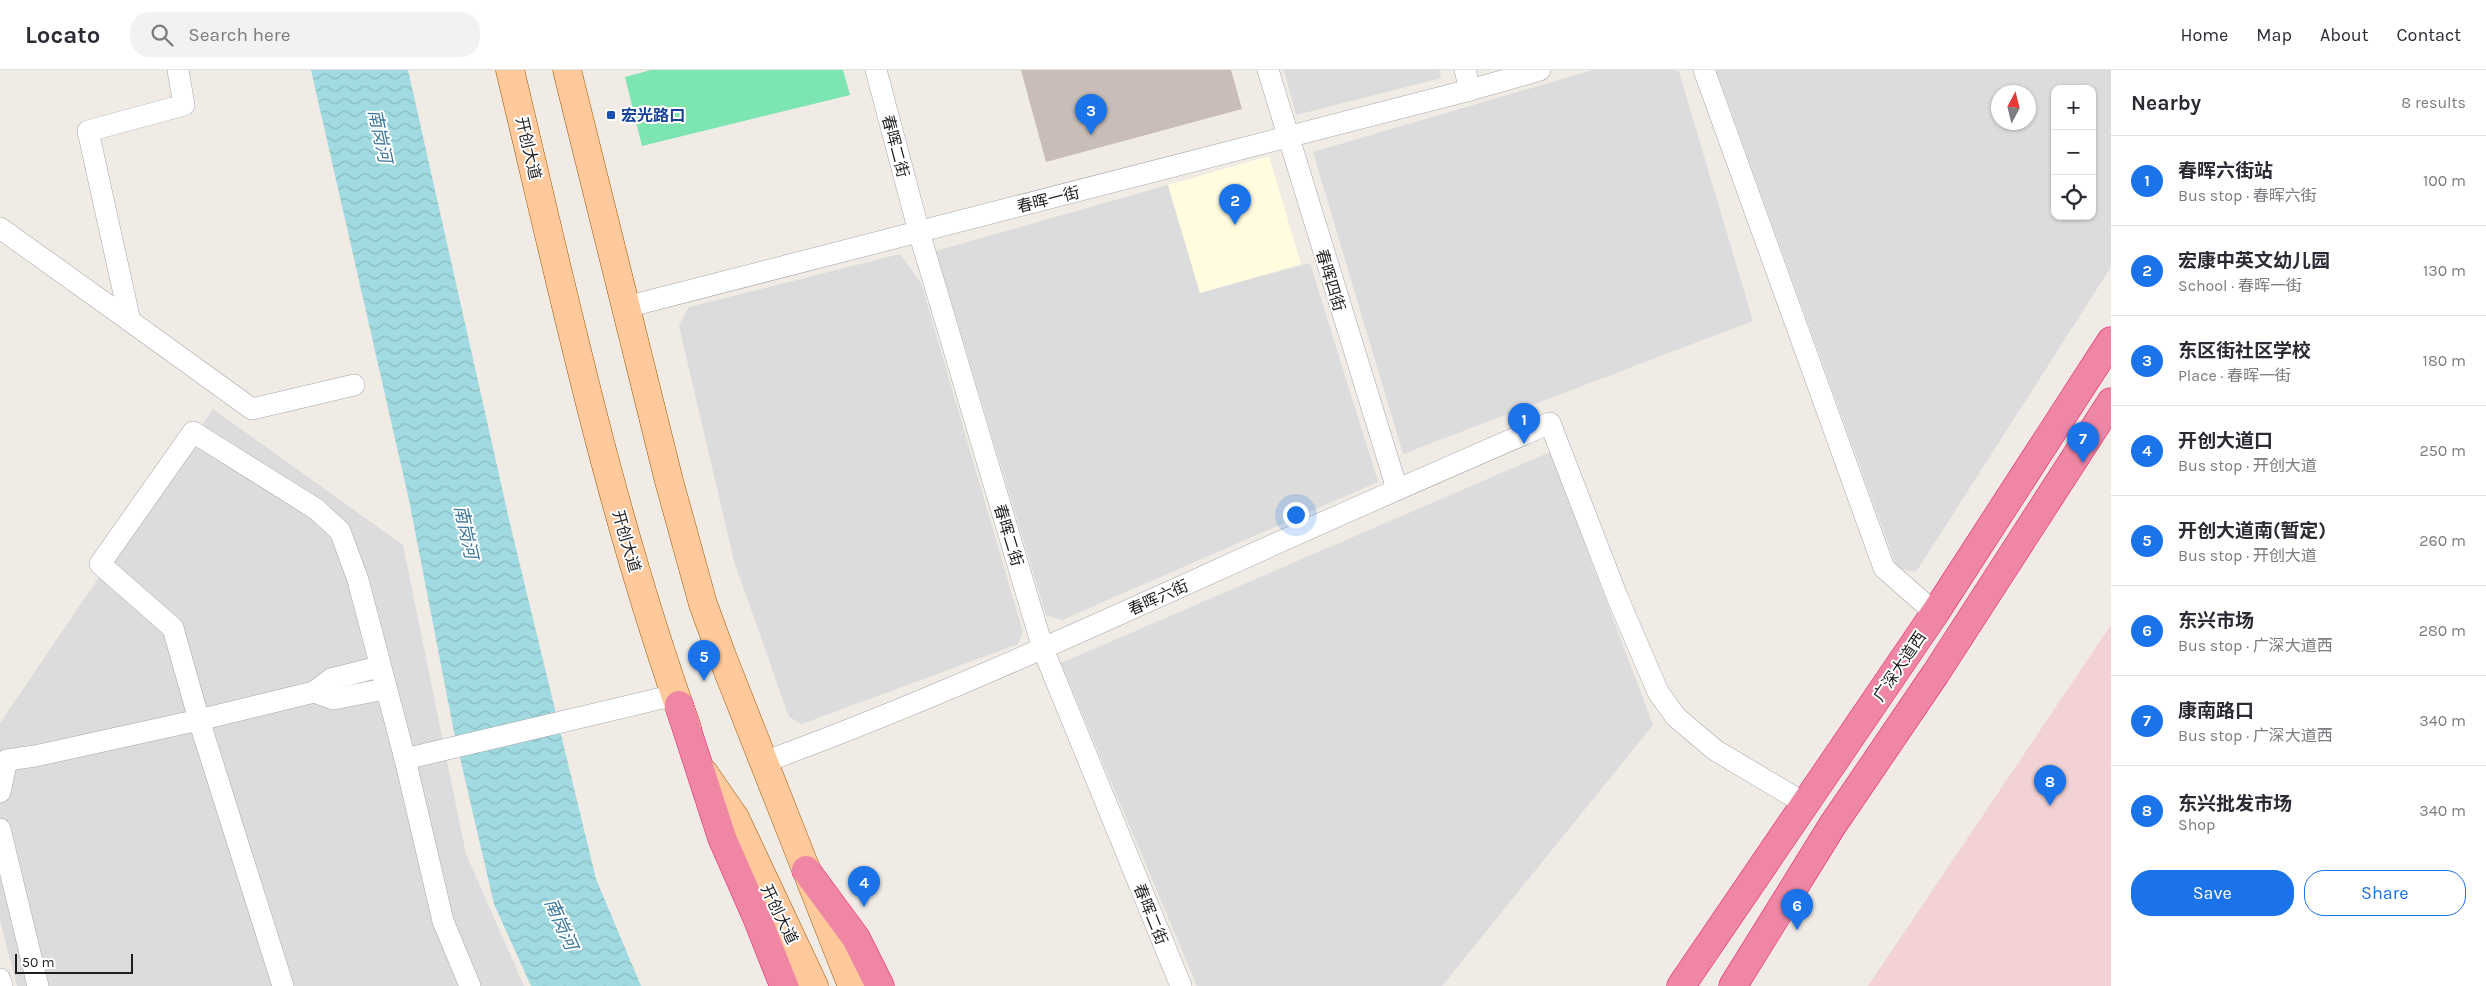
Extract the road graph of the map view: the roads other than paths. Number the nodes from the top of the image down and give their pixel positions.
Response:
1 (178, 70) edge
2 (510, 70) edge
3 (567, 70) edge
4 (876, 70) edge
5 (1268, 70) edge
6 (1464, 70) edge
7 (1540, 70) edge
8 (1704, 70) edge
9 (1470, 90) junction
10 (1288, 137) junction
11 (0, 228) edge
12 (919, 232) junction
13 (626, 307) junction
14 (130, 321) junction
15 (2111, 341) edge
16 (354, 385) dead end
17 (2109, 407) edge
18 (1397, 489) junction
19 (1935, 613) junction
20 (1043, 649) junction
21 (380, 667) junction
22 (385, 689) junction
23 (314, 692) junction
24 (677, 700) junction
25 (199, 720) junction
26 (405, 759) junction
27 (764, 762) junction
28 (0, 792) edge
29 (1804, 803) junction
30 (0, 829) edge
31 (806, 870) junction
32 (0, 978) edge
33 (2, 986) edge
34 (38, 986) edge
35 (284, 986) edge
36 (470, 986) edge
37 (784, 986) edge
38 (814, 986) edge
39 (852, 986) edge
40 (880, 986) edge
41 (1181, 986) edge
42 (1680, 986) edge
43 (1733, 986) edge

1 - 14 street
2 - 24 main road, 开创大道
3 - 13 main road
4 - 12 street, 春晖二街
5 - 10 street, 春晖四街
6 - 9 street
7 - 9 street, 春晖一街
8 - 19 street
9 - 10 street, 春晖一街
10 - 12 street, 春晖一街
10 - 18 street, 春晖四街
11 - 14 street
12 - 13 street, 春晖一街
12 - 20 street, 春晖二街
13 - 27 main road
14 - 16 street
15 - 19 highway, 广深大道西
17 - 43 highway, 广深大道西
18 - 20 street, 春晖六街
18 - 29 street, 春晖六街
19 - 29 highway, 广深大道西
20 - 27 street, 春晖六街
20 - 41 street, 春晖二街
21 - 22 street
21 - 23 street
21 - 25 street
22 - 23 street
22 - 26 street
23 - 25 street
24 - 26 street
24 - 37 highway
24 - 38 main road, 开创大道
25 - 28 street
25 - 35 street
26 - 36 street
27 - 31 main road
29 - 42 highway, 广深大道西
30 - 34 street
31 - 39 main road
31 - 40 highway
32 - 33 street

